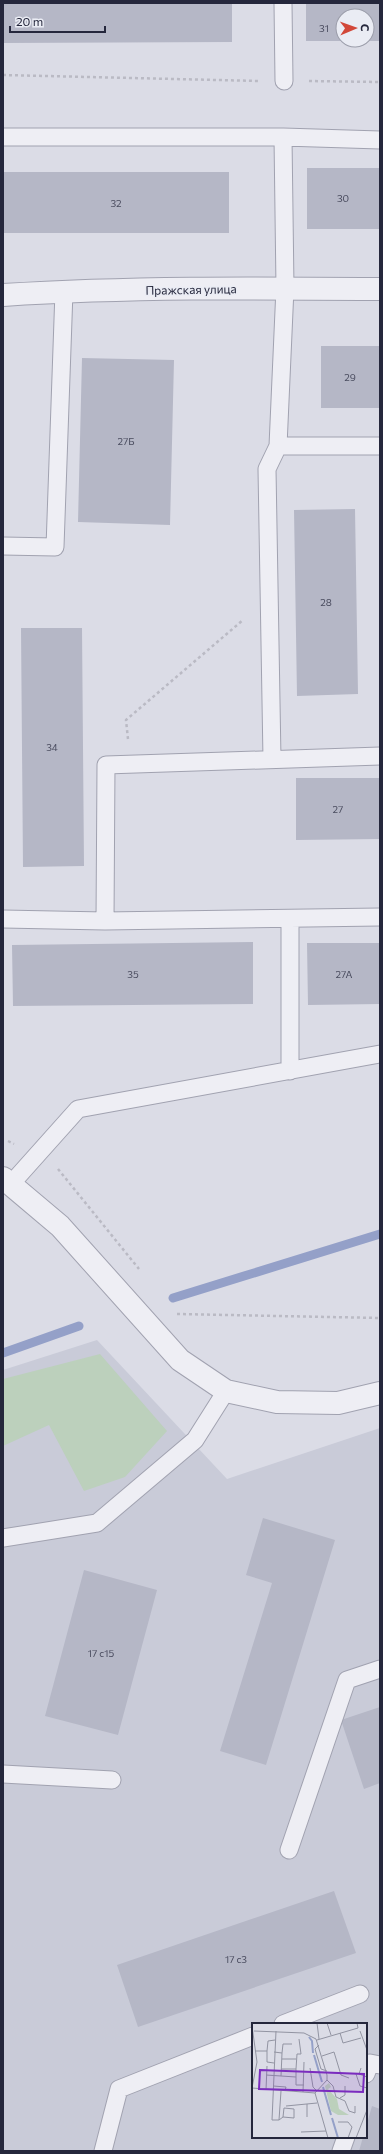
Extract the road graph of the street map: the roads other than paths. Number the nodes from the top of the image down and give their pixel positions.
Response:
1 (283, 3) edge
2 (284, 81) road end
3 (3, 137) edge
4 (283, 137) junction
5 (380, 140) edge
6 (285, 288) junction
7 (380, 289) edge
8 (64, 291) junction
9 (3, 295) edge
10 (278, 446) junction
11 (380, 446) edge
12 (3, 546) edge
13 (380, 756) edge
14 (272, 759) junction
15 (380, 917) edge
16 (290, 918) junction
17 (3, 919) edge
18 (105, 921) junction
19 (380, 1054) edge
20 (290, 1071) junction
21 (7, 1181) edge
22 (226, 1391) junction
23 (380, 1393) edge
24 (3, 1538) edge
25 (380, 1669) edge
26 (3, 1774) edge
27 (112, 1780) dead end
28 (289, 1850) dead end
29 (360, 1994) dead end
30 (286, 2023) edge
31 (252, 2036) edge
32 (380, 2065) edge
33 (367, 2071) edge
34 (346, 2138) edge
35 (103, 2151) edge
36 (341, 2151) edge

1 - 2 lane
3 - 4 lane
4 - 5 lane
4 - 6 lane
6 - 7 street, Пражская улица
6 - 8 street, Пражская улица
6 - 10 lane
8 - 9 street, Пражская улица
8 - 12 lane
10 - 11 lane
10 - 14 lane
13 - 14 lane
14 - 18 lane
15 - 16 lane
16 - 18 lane
16 - 20 lane
17 - 18 lane
19 - 20 lane
20 - 21 lane
21 - 22 street
22 - 23 street
22 - 24 lane
25 - 28 lane
26 - 27 lane
29 - 30 lane
31 - 35 lane
32 - 33 lane
34 - 36 lane

